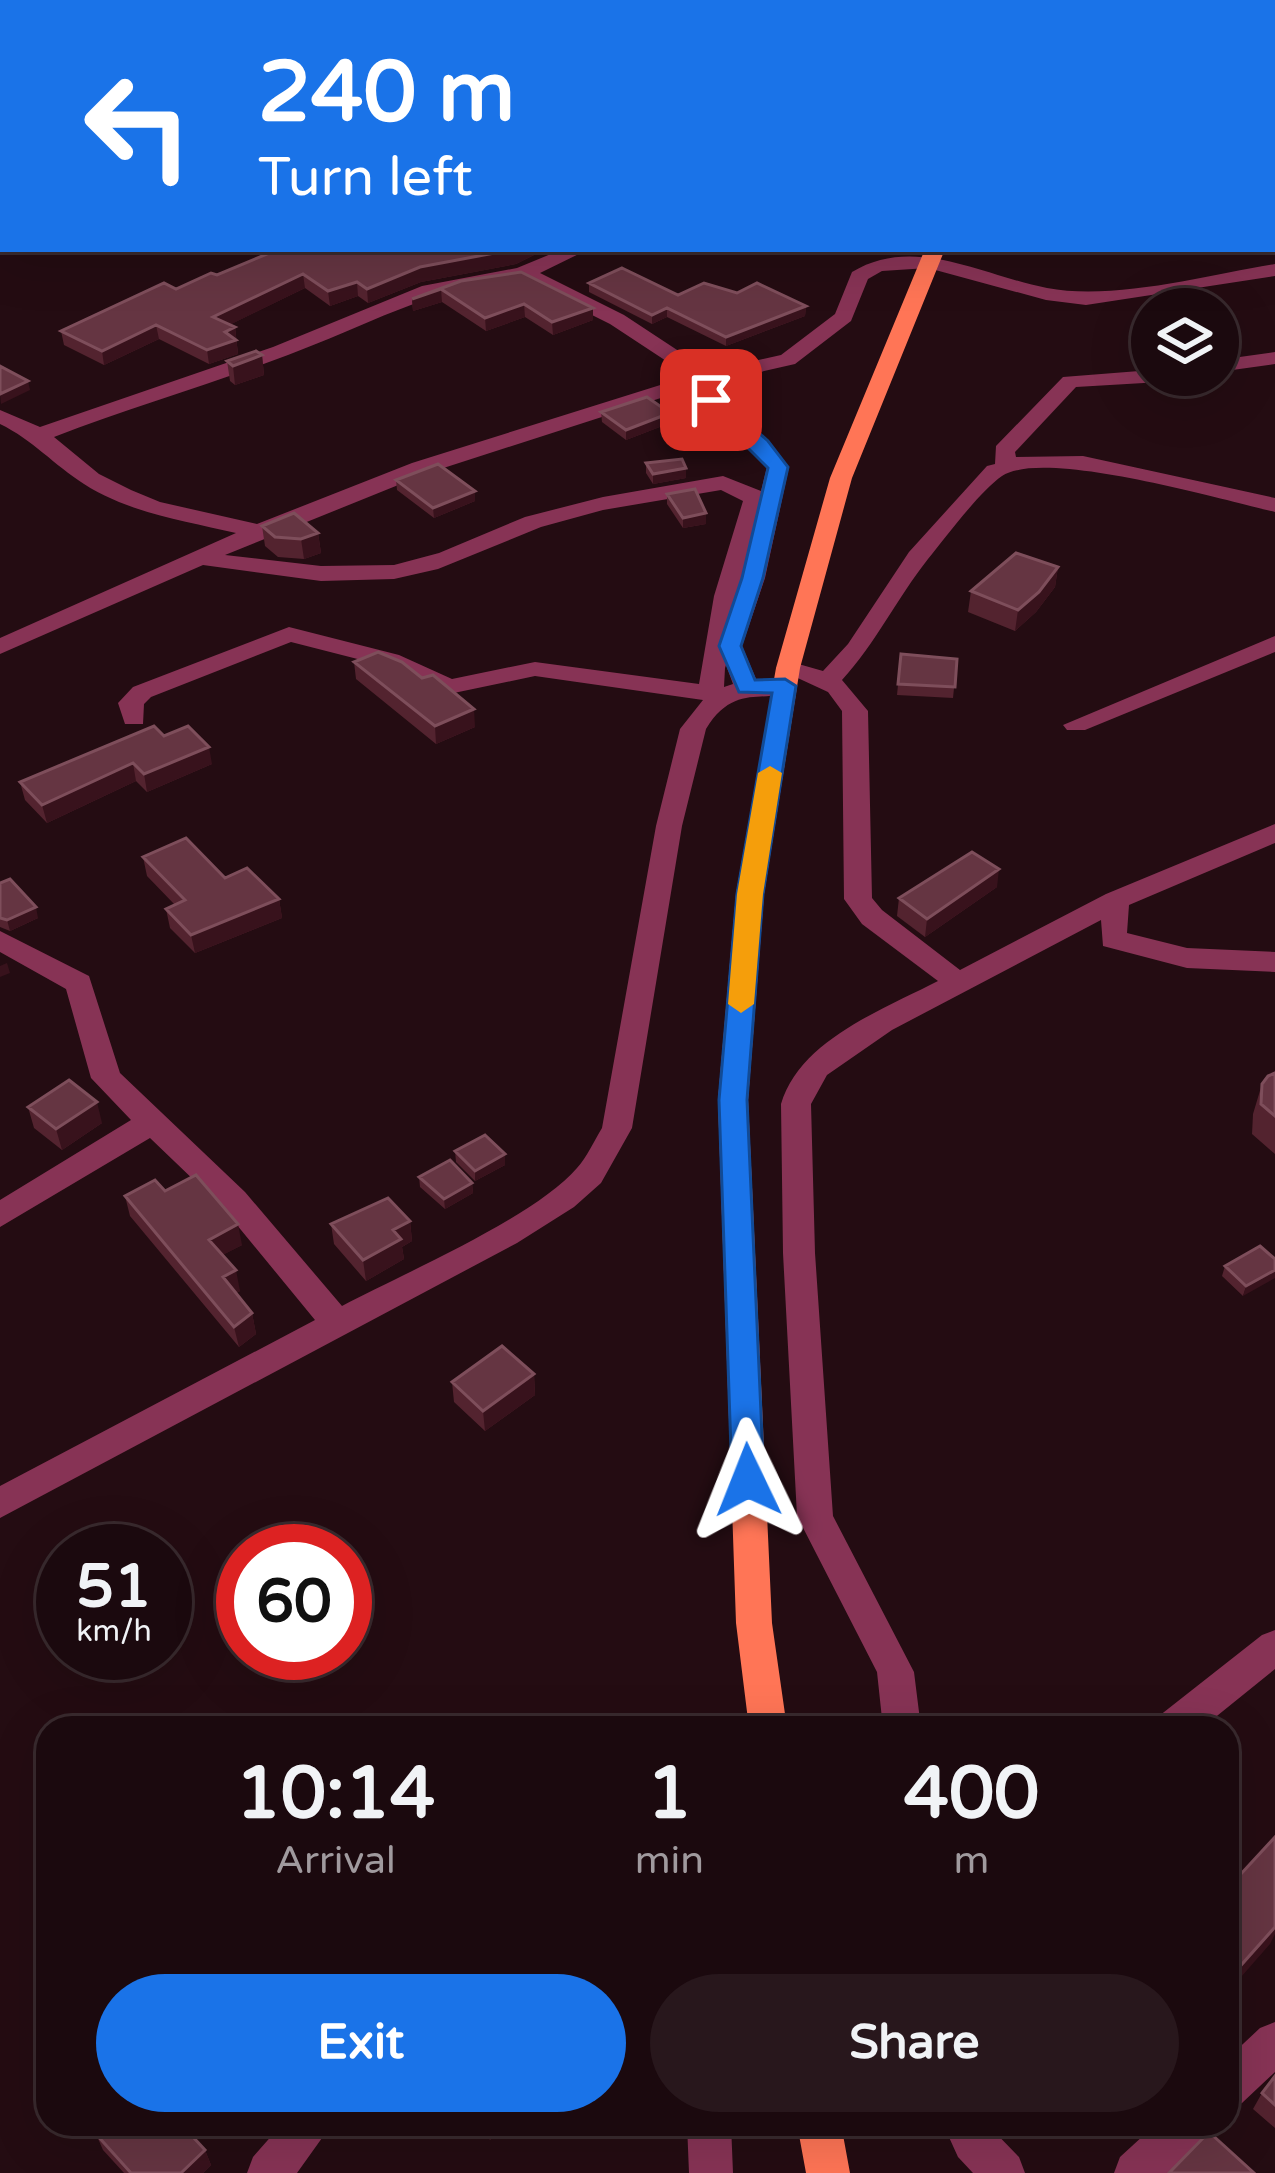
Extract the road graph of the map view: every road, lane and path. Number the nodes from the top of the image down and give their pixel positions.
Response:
1 (572, 252) edge
2 (932, 256) edge
3 (1275, 270) edge
4 (521, 274) junction
5 (1275, 358) edge
6 (1239, 363) edge
7 (704, 378) junction
8 (1131, 378) edge
9 (0, 416) edge
10 (39, 435) junction
11 (1006, 465) junction
12 (1275, 505) edge
13 (259, 531) junction
14 (200, 556) junction
15 (1275, 643) edge
16 (0, 647) edge
17 (786, 677) junction
18 (827, 681) junction
19 (728, 692) junction
20 (134, 719) dead end
21 (1076, 725) dead end
22 (1275, 832) edge
23 (1116, 900) junction
24 (0, 940) edge
25 (1275, 962) edge
26 (959, 983) junction
27 (149, 1124) junction
28 (0, 1216) edge
29 (338, 1325) junction
30 (0, 1503) edge
31 (1275, 1647) edge
32 (766, 1716) edge
33 (904, 1716) edge
34 (1187, 1716) edge
35 (1275, 2043) edge
36 (1239, 2077) edge
37 (300, 2136) edge
38 (710, 2136) edge
39 (821, 2136) edge
40 (971, 2136) edge
41 (1176, 2136) edge
42 (269, 2173) edge
43 (711, 2173) edge
44 (828, 2173) edge
45 (1003, 2173) edge
46 (1136, 2173) edge

1 - 4 street
2 - 3 street
2 - 7 street
2 - 17 main road
4 - 7 street
4 - 10 street
5 - 6 street
7 - 13 street
7 - 19 street
8 - 11 street
9 - 10 street
10 - 13 street
11 - 12 street
11 - 18 street
13 - 14 street
14 - 16 street
14 - 19 street
15 - 21 street
17 - 18 street
17 - 19 street
17 - 32 main road
18 - 26 street
19 - 20 street
19 - 29 street
22 - 23 street
23 - 25 street
23 - 26 street
24 - 27 street
26 - 33 street
27 - 28 street
27 - 29 street
29 - 30 street
31 - 34 street
35 - 36 street
37 - 42 street
38 - 43 street
39 - 44 main road
40 - 45 street
41 - 46 street

